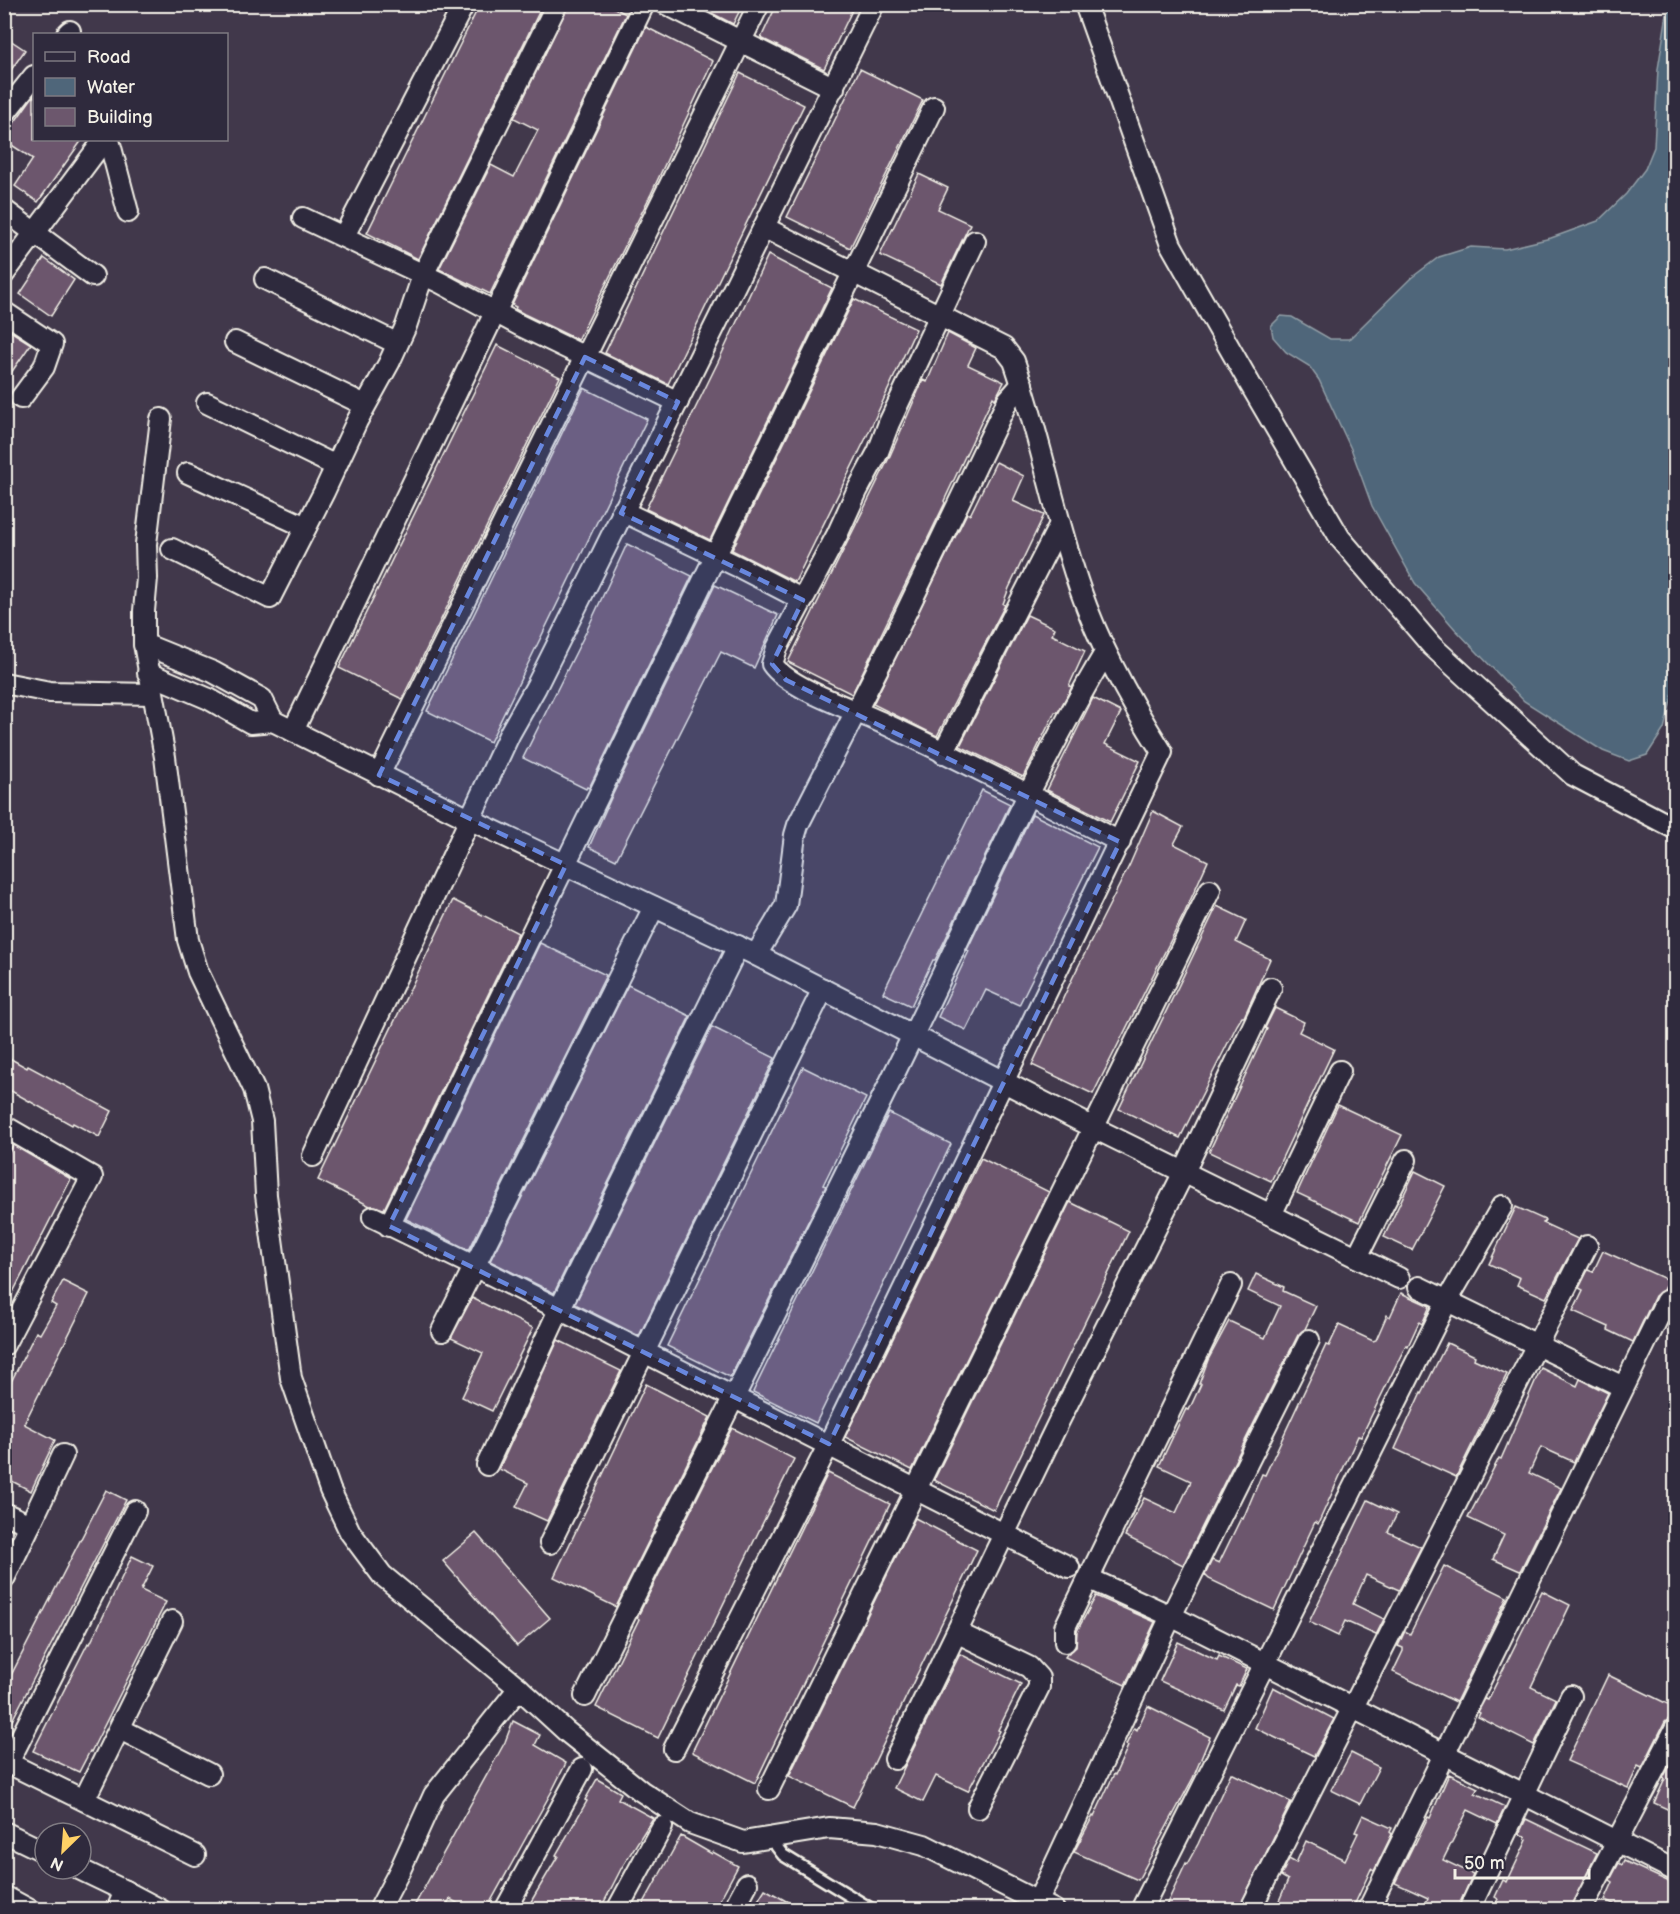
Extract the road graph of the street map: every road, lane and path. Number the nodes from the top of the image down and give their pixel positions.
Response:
1 (464, 4) edge
2 (557, 4) edge
3 (644, 4) edge
4 (666, 4) edge
5 (759, 4) edge
6 (874, 4) edge
7 (1085, 4) edge
8 (741, 41) junction
9 (33, 77) edge
10 (834, 88) junction
11 (934, 107) dead end
12 (4, 114) edge
13 (103, 141) edge
14 (109, 141) edge
15 (4, 210) edge
16 (128, 212) dead end
17 (303, 218) dead end
18 (765, 228) junction
19 (35, 232) junction
20 (344, 236) junction
21 (975, 241) dead end
22 (854, 272) junction
23 (4, 274) edge
24 (423, 274) junction
25 (93, 276) dead end
26 (265, 279) dead end
27 (495, 311) junction
28 (4, 312) edge
29 (941, 316) junction
30 (235, 342) dead end
31 (396, 343) junction
32 (585, 357) junction
33 (1022, 384) junction
34 (21, 398) dead end
35 (678, 402) junction
36 (207, 403) dead end
37 (365, 405) junction
38 (160, 419) dead end
39 (336, 466) junction
40 (188, 473) dead end
41 (622, 511) junction
42 (1060, 524) junction
43 (306, 527) junction
44 (172, 549) dead end
45 (714, 555) junction
46 (803, 600) junction
47 (144, 644) junction
48 (1105, 653) junction
49 (148, 673) junction
50 (4, 683) edge
51 (152, 694) junction
52 (855, 711) junction
53 (273, 721) junction
54 (293, 731) junction
55 (943, 753) junction
56 (379, 775) junction
57 (1029, 795) junction
58 (469, 819) junction
59 (1676, 829) edge
60 (1119, 842) junction
61 (566, 865) junction
62 (1210, 890) dead end
63 (654, 907) junction
64 (747, 951) junction
65 (1271, 988) dead end
66 (823, 989) junction
67 (913, 1036) junction
68 (1340, 1071) dead end
69 (1004, 1081) junction
70 (5, 1127) edge
71 (1094, 1128) junction
72 (313, 1156) dead end
73 (1406, 1160) dead end
74 (1184, 1172) junction
75 (1502, 1206) dead end
76 (1271, 1215) junction
77 (1587, 1245) dead end
78 (1357, 1257) junction
79 (474, 1266) junction
80 (1399, 1278) dead end
81 (1231, 1285) dead end
82 (1419, 1287) dead end
83 (1447, 1301) junction
84 (1666, 1301) dead end
85 (559, 1310) junction
86 (442, 1331) dead end
87 (1309, 1341) dead end
88 (4, 1345) edge
89 (1536, 1345) junction
90 (644, 1352) junction
91 (1623, 1387) junction
92 (733, 1396) junction
93 (829, 1444) junction
94 (63, 1455) dead end
95 (487, 1465) dead end
96 (917, 1488) junction
97 (135, 1511) dead end
98 (4, 1513) edge
99 (30, 1525) junction
100 (1005, 1534) junction
101 (550, 1543) dead end
102 (1070, 1567) dead end
103 (4, 1579) edge
104 (1090, 1579) junction
105 (1171, 1617) junction
106 (172, 1621) dead end
107 (958, 1633) junction
108 (1065, 1642) dead end
109 (1266, 1665) junction
110 (519, 1688) junction
111 (585, 1696) dead end
112 (1571, 1696) dead end
113 (1353, 1708) junction
114 (1676, 1728) edge
115 (120, 1729) junction
116 (674, 1749) dead end
117 (1444, 1754) junction
118 (895, 1759) dead end
119 (6, 1762) edge
120 (582, 1769) dead end
121 (209, 1774) dead end
122 (769, 1789) dead end
123 (1524, 1794) junction
124 (84, 1800) junction
125 (978, 1808) dead end
126 (663, 1827) dead end
127 (4, 1832) edge
128 (770, 1838) junction
129 (1616, 1841) junction
130 (33, 1846) edge
131 (195, 1855) dead end
132 (1676, 1871) edge
133 (93, 1876) edge
134 (747, 1884) dead end
135 (125, 1891) junction
136 (4, 1896) edge
137 (1046, 1905) edge
138 (30, 1910) edge
139 (117, 1910) edge
140 (161, 1910) edge
141 (379, 1910) edge
142 (505, 1910) edge
143 (617, 1910) edge
144 (733, 1910) edge
145 (873, 1910) edge
146 (1141, 1910) edge
147 (1250, 1910) edge
148 (1368, 1910) edge
149 (1469, 1910) edge
150 (1581, 1910) edge

1 - 20 street
2 - 24 street
3 - 27 street
4 - 8 street
5 - 8 street
6 - 10 street
7 - 59 street
8 - 10 street
8 - 32 street
9 - 12 street
10 - 18 street
11 - 22 street
13 - 19 street
14 - 16 street
15 - 19 street
17 - 20 street
18 - 22 street
18 - 35 street
19 - 23 street
19 - 25 street
20 - 24 street
21 - 29 street
22 - 29 street
22 - 45 street
24 - 27 street
24 - 31 street
26 - 31 street
27 - 32 street
27 - 54 street
28 - 34 street
29 - 33 street
29 - 46 street
30 - 37 street
31 - 37 street
32 - 35 street
32 - 56 street
33 - 42 street
33 - 52 street
35 - 41 street
36 - 39 street
37 - 39 street
38 - 47 street
39 - 43 street
40 - 43 street
41 - 45 street
41 - 58 street
42 - 48 street
42 - 55 street
43 - 44 street
45 - 46 street
45 - 61 street
46 - 52 street
47 - 49 street
47 - 53 street
48 - 57 street
48 - 60 street
49 - 51 street
49 - 53 street
50 - 51 street
51 - 110 street
52 - 55 street
52 - 64 street
53 - 54 street
54 - 56 street
55 - 57 street
56 - 58 street
57 - 60 street
57 - 67 street
58 - 61 street
58 - 72 street
60 - 69 street
61 - 63 street
61 - 79 street
62 - 71 street
63 - 64 street
63 - 79 street
64 - 66 street
64 - 85 street
65 - 74 street
66 - 67 street
66 - 90 street
67 - 69 street
67 - 92 street
68 - 76 street
69 - 71 street
69 - 93 street
70 - 88 street
71 - 74 street
71 - 96 street
73 - 78 street
74 - 76 street
74 - 100 street
75 - 83 street
76 - 78 street
77 - 89 street
78 - 80 street
79 - 85 street
79 - 86 street
81 - 104 street
82 - 83 street
83 - 89 street
83 - 109 street
84 - 91 street
85 - 90 street
85 - 95 street
87 - 105 street
89 - 91 street
89 - 113 street
90 - 92 street
90 - 101 street
91 - 117 street
92 - 93 street
92 - 111 street
93 - 96 street
93 - 116 street
94 - 99 street
96 - 100 street
96 - 122 street
97 - 119 street
98 - 99 street
99 - 103 street
100 - 102 street
100 - 107 street
104 - 105 street
104 - 108 street
105 - 109 street
105 - 137 street
106 - 115 street
107 - 118 street
107 - 125 street
109 - 113 street
109 - 146 street
110 - 128 street
110 - 141 street
112 - 123 street
113 - 117 street
113 - 147 street
114 - 129 street
115 - 121 street
115 - 124 street
117 - 123 street
117 - 148 street
119 - 124 street
120 - 142 street
123 - 129 street
123 - 149 street
124 - 131 street
126 - 143 street
127 - 130 street
128 - 137 street
128 - 145 lane
129 - 132 street
129 - 150 street
133 - 135 street
134 - 144 street
135 - 139 street
135 - 140 street
136 - 138 street

